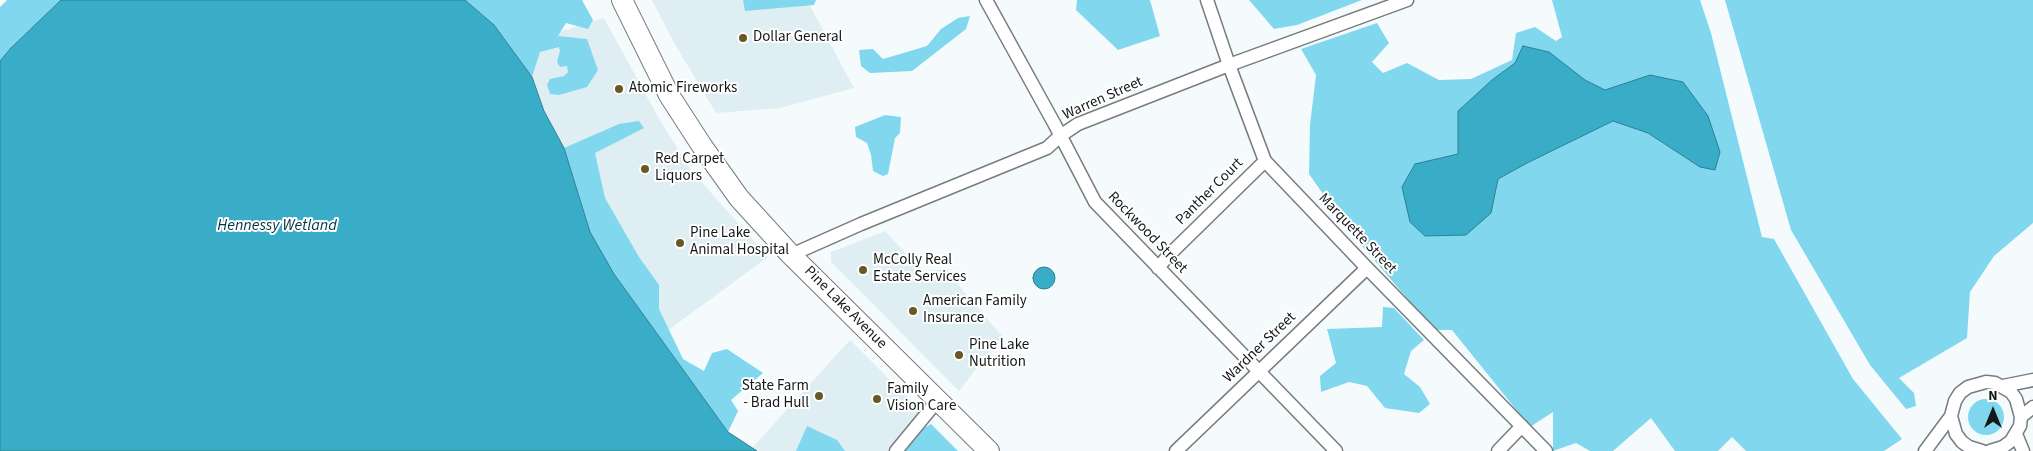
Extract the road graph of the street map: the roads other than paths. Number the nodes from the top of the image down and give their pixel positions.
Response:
1 (622, 0) edge
2 (986, 0) edge
3 (1207, 0) edge
4 (1407, 0) edge
5 (1229, 65) junction
6 (1060, 136) junction
7 (1265, 161) junction
8 (791, 255) junction
9 (1158, 268) junction
10 (1367, 268) junction
11 (1259, 370) junction
12 (2033, 380) edge
13 (2003, 386) junction
14 (938, 400) junction
15 (2033, 407) edge
16 (1951, 416) junction
17 (2021, 417) junction
18 (1522, 426) junction
19 (2016, 434) junction
20 (1965, 449) edge
21 (896, 451) edge
22 (989, 451) edge
23 (1176, 451) edge
24 (1336, 451) edge
25 (1498, 451) edge
26 (1546, 451) edge
27 (1925, 451) edge
28 (1982, 451) edge
29 (1990, 451) edge
30 (2022, 451) edge

1 - 8 main road, Pine Lake Avenue
2 - 6 street, Rockwood Street
3 - 5 street, Marquette Street
4 - 5 street, Warren Street
5 - 6 street, Warren Street
5 - 7 street, Marquette Street
6 - 8 street, Warren Street
6 - 9 street, Rockwood Street
7 - 9 street, Panther Court
7 - 10 street, Marquette Street
8 - 14 main road, Pine Lake Avenue
9 - 11 street, Rockwood Street
10 - 11 street, Wardner Street
10 - 18 street, Marquette Street
11 - 23 street, Wardner Street
11 - 24 street, Rockwood Street
12 - 13 street
13 - 16 street
13 - 17 street
14 - 21 street
14 - 22 main road, Pine Lake Avenue
15 - 17 street
16 - 20 street
16 - 27 street
17 - 19 street
18 - 25 street
18 - 26 street, Marquette Street
19 - 29 street
19 - 30 street
20 - 28 street

